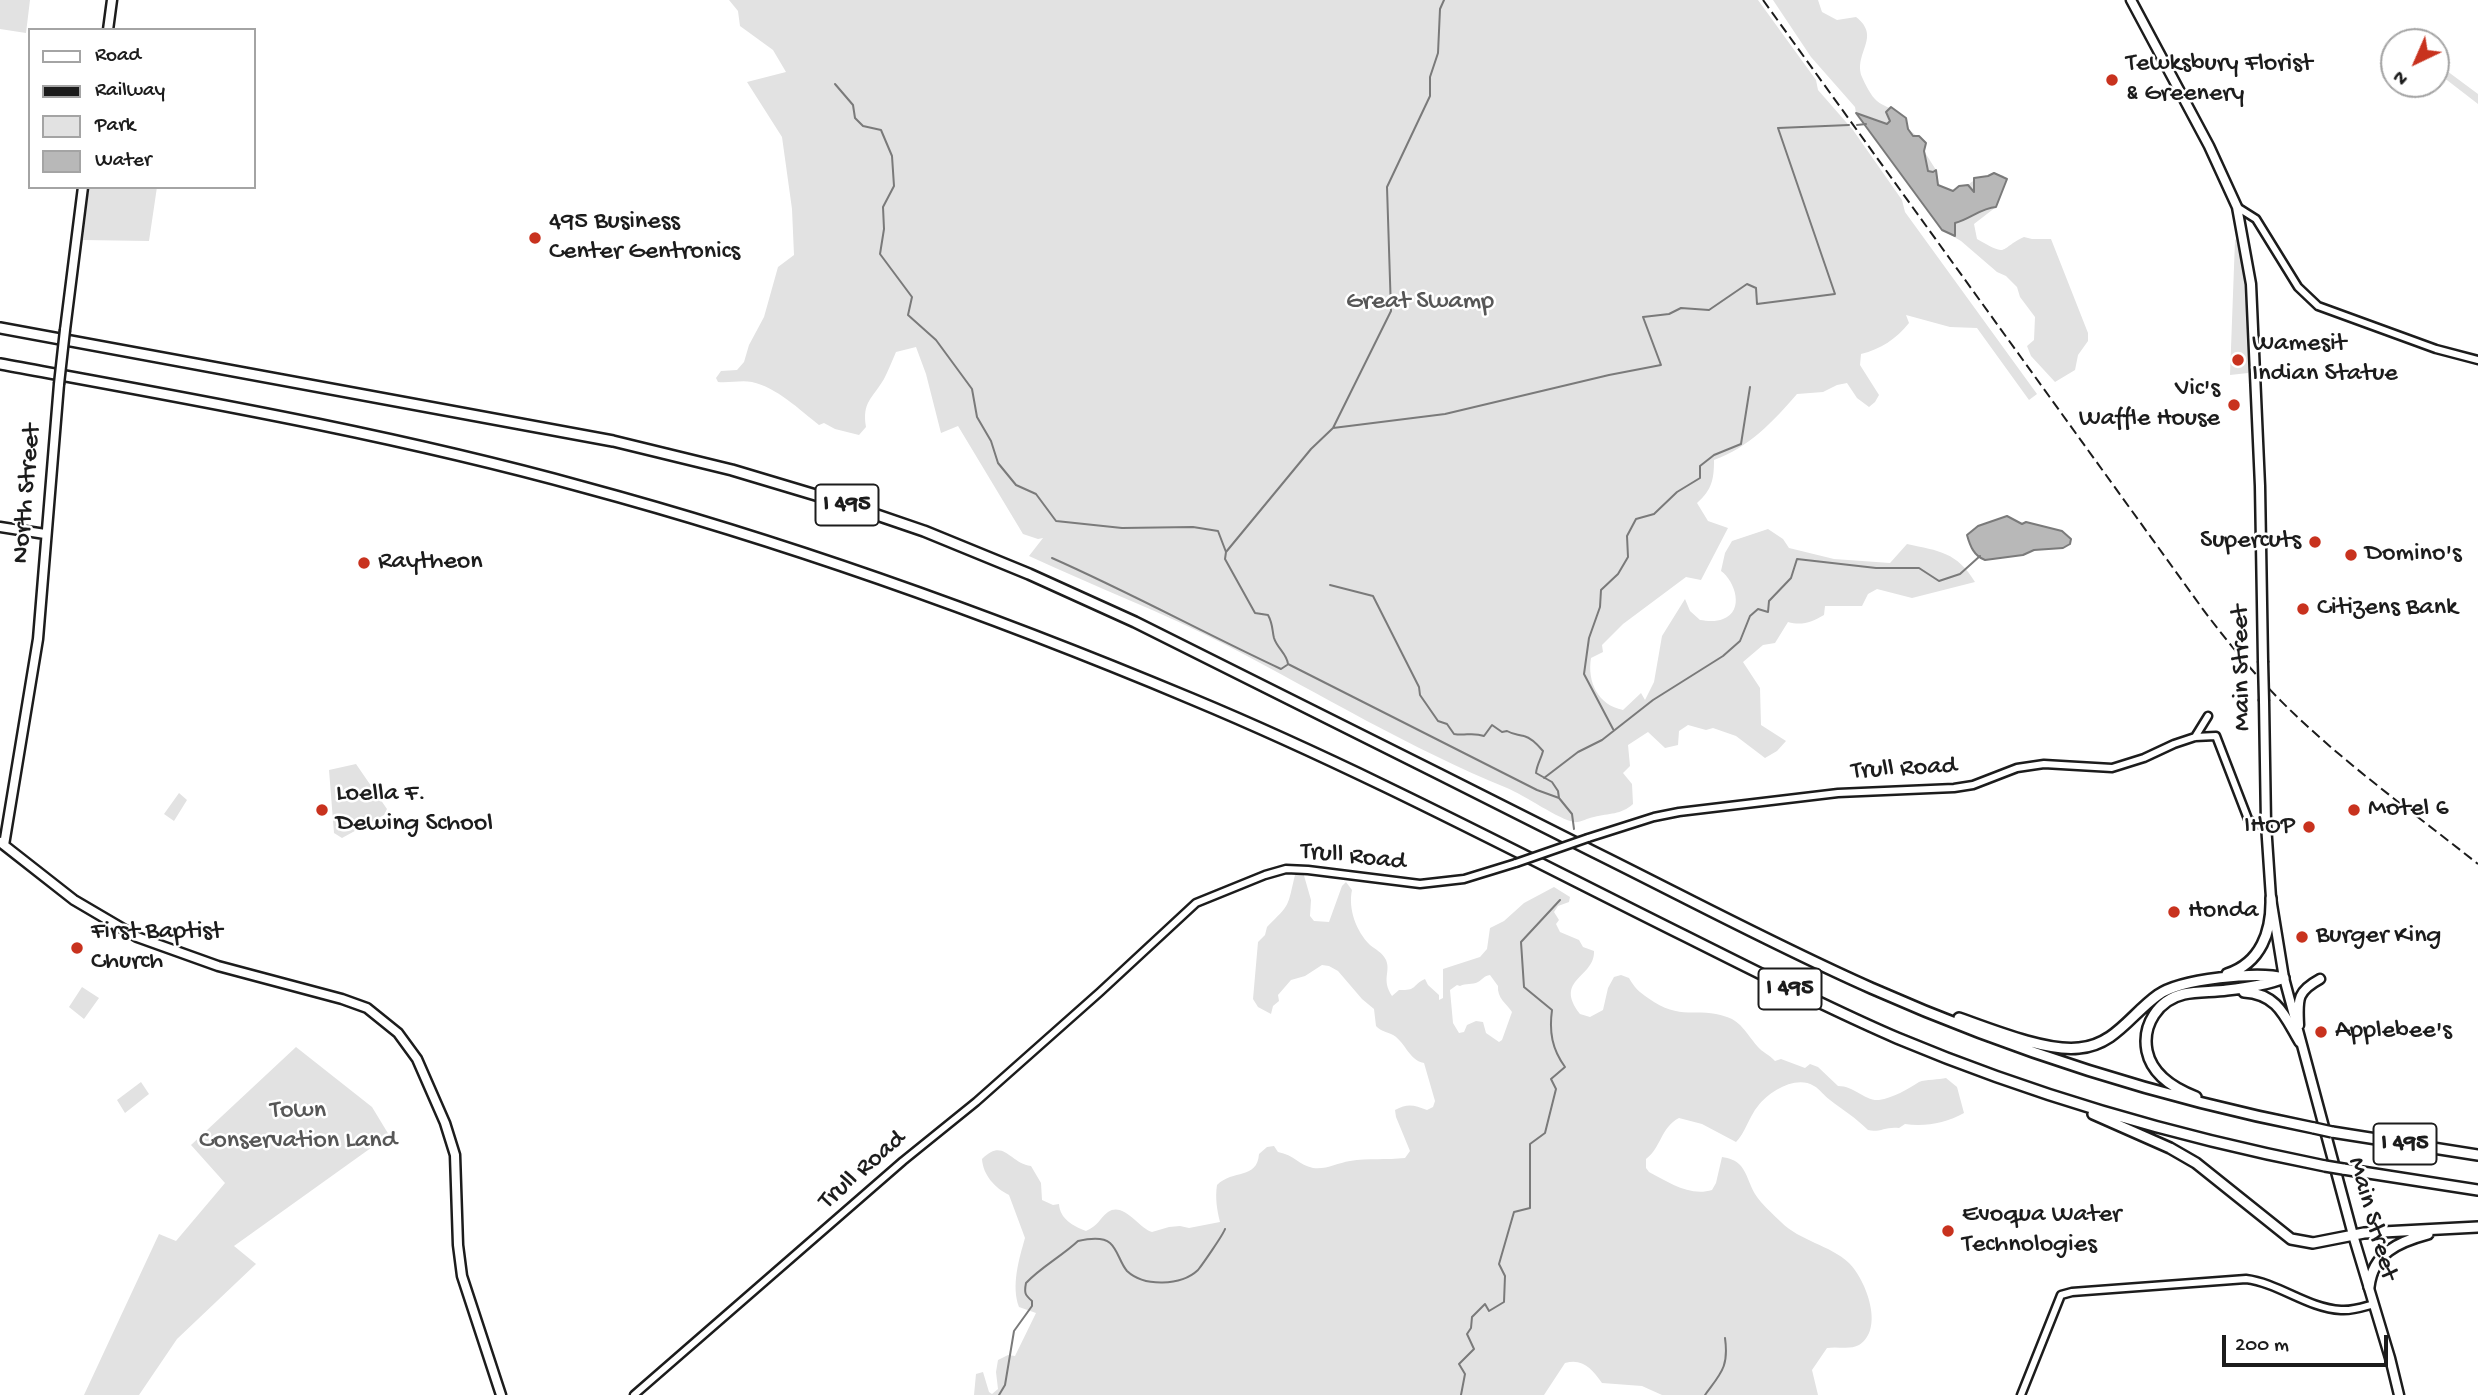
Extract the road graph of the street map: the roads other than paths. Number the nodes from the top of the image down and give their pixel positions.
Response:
1 (112, 0) edge
2 (2131, 0) edge
3 (108, 28) edge
4 (83, 189) edge
5 (2237, 207) junction
6 (0, 328) edge
7 (2478, 360) edge
8 (0, 364) edge
9 (0, 527) edge
10 (45, 534) junction
11 (2208, 716) dead end
12 (2195, 737) junction
13 (2266, 824) junction
14 (2, 843) edge
15 (2272, 898) junction
16 (2284, 978) junction
17 (2212, 979) junction
18 (2320, 979) dead end
19 (1869, 988) junction
20 (2225, 990) junction
21 (2300, 1042) junction
22 (2029, 1088) junction
23 (2232, 1111) junction
24 (2478, 1155) edge
25 (2478, 1190) edge
26 (2478, 1227) edge
27 (2451, 1229) junction
28 (2353, 1235) junction
29 (2369, 1287) junction
30 (2374, 1304) junction
31 (501, 1395) edge
32 (634, 1395) edge
33 (2021, 1395) edge
34 (2399, 1395) edge

1 - 3 main road
2 - 5 main road, Main Street
4 - 10 main road, North Street, bridge
5 - 7 street
5 - 13 main road, Main Street, bridge
6 - 19 highway, I 495
8 - 22 highway, I 495
9 - 10 main road
10 - 14 main road, North Street
11 - 12 street
12 - 13 street, Trull Road
12 - 32 street, Trull Road, bridge
13 - 15 main road, Main Street
14 - 31 main road
15 - 16 main road, Main Street
15 - 17 highway
16 - 17 highway
16 - 20 highway
16 - 21 main road, Main Street
17 - 19 highway
18 - 21 main road
19 - 23 highway, I 495
20 - 21 highway
20 - 23 highway
21 - 28 main road, Main Street
22 - 25 highway, I 495, bridge
22 - 28 highway
23 - 24 highway, I 495, bridge
26 - 27 highway
27 - 28 highway
27 - 29 highway
28 - 29 main road, Main Street
29 - 30 main road, Main Street
30 - 33 street
30 - 34 main road, Main Street

